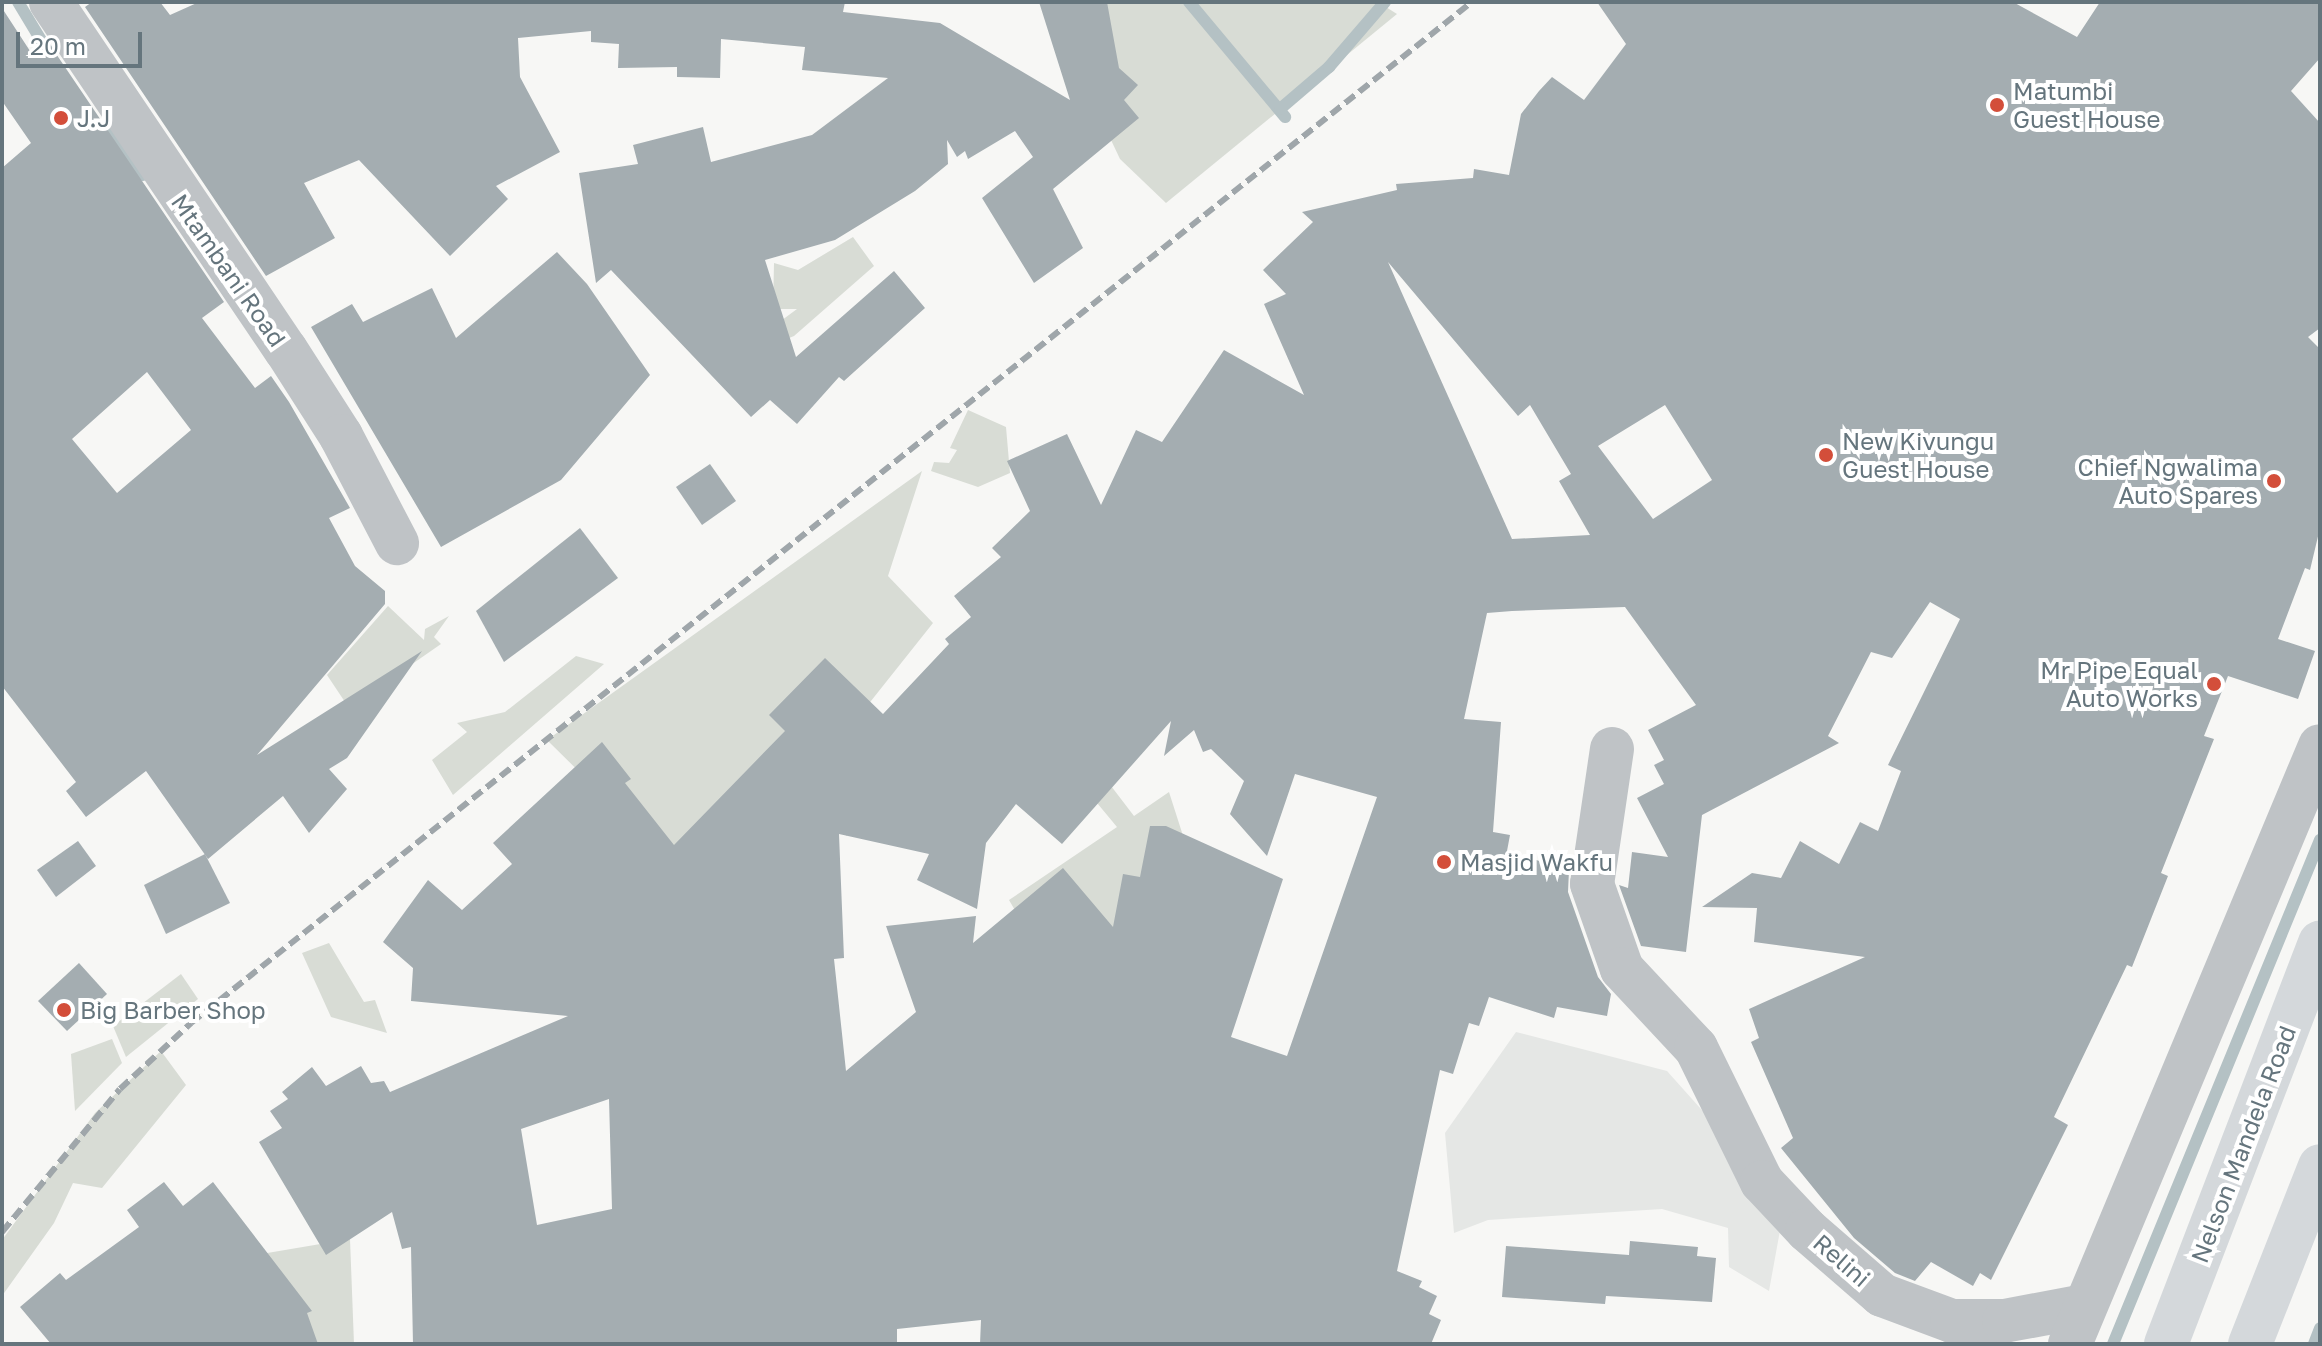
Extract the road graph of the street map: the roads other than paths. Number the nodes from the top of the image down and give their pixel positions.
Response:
1 (51, 2) edge
2 (397, 543) dead end
3 (2320, 746) edge
4 (1612, 749) dead end
5 (2320, 943) edge
6 (2320, 1166) edge
7 (2077, 1325) edge
8 (2166, 1344) edge
9 (2250, 1344) edge

1 - 2 street, Mtambani Road
3 - 7 street
4 - 7 street, Relini
5 - 8 main road, Nelson Mandela Road
6 - 9 main road

